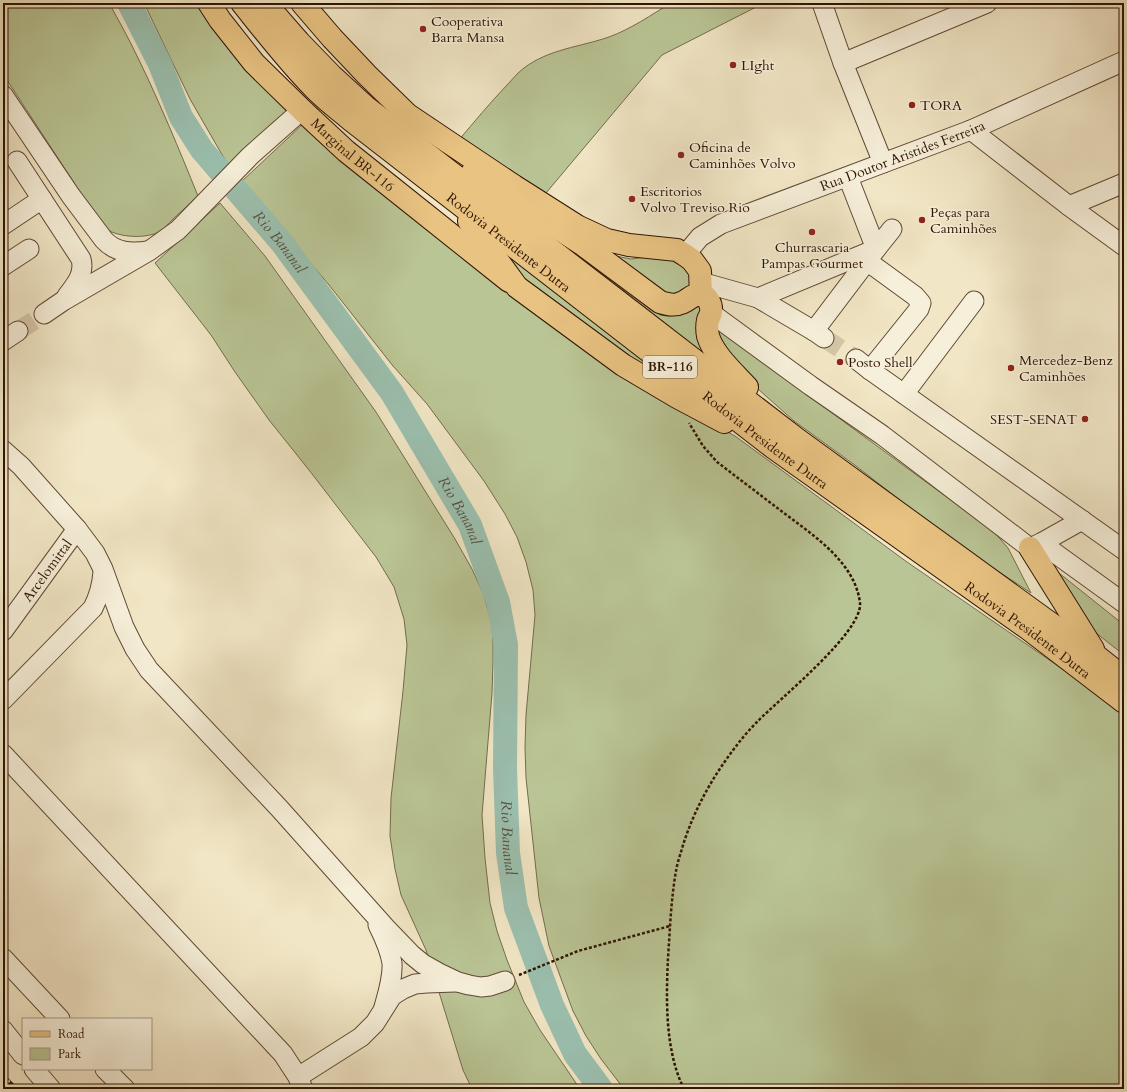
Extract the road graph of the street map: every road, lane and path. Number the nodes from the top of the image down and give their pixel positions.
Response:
1 (209, 3) edge
2 (242, 3) edge
3 (265, 3) edge
4 (302, 3) edge
5 (822, 3) edge
6 (987, 3) edge
7 (1124, 61) edge
8 (843, 63) junction
9 (3, 95) edge
10 (303, 111) junction
11 (971, 130) junction
12 (416, 144) junction
13 (39, 148) junction
14 (883, 163) junction
15 (10, 166) edge
16 (848, 177) junction
17 (1124, 183) edge
18 (42, 199) junction
19 (454, 200) junction
20 (1069, 206) junction
21 (3, 225) edge
22 (892, 229) dead end
23 (1124, 246) edge
24 (29, 248) dead end
25 (149, 251) junction
26 (686, 255) junction
27 (872, 255) junction
28 (3, 266) edge
29 (517, 287) junction
30 (704, 296) junction
31 (758, 298) junction
32 (63, 301) junction
33 (974, 301) dead end
34 (44, 314) tunnel mouth
35 (904, 394) junction
36 (688, 421) dead end
37 (798, 440) junction
38 (774, 448) junction
39 (3, 450) edge
40 (3, 469) edge
41 (37, 484) junction
42 (1082, 520) junction
43 (77, 529) junction
44 (1035, 545) junction
45 (1124, 550) edge
46 (103, 569) junction
47 (1122, 598) edge
48 (3, 631) edge
49 (1099, 658) junction
50 (1124, 678) edge
51 (3, 700) edge
52 (1124, 702) edge
53 (3, 754) edge
54 (371, 911) junction
55 (670, 926) junction
56 (3, 958) edge
57 (505, 981) joint
58 (458, 982) junction
59 (384, 1008) junction
60 (59, 1018) edge
61 (3, 1030) edge
62 (22, 1054) edge
63 (35, 1070) edge
64 (106, 1070) edge
65 (301, 1083) edge
66 (51, 1089) edge
67 (125, 1089) edge
68 (684, 1089) edge

1 - 10 main road, Marginal BR-116
2 - 19 main road, Rodovia Presidente Dutra / BR-116
3 - 12 main road, Rodovia Presidente Dutra / BR-116
4 - 26 main road
5 - 8 street
6 - 8 street
7 - 11 street, Rua Doutor Aristides Ferreira
8 - 14 street
9 - 13 street
10 - 25 street
10 - 29 main road, Marginal BR-116
11 - 14 street, Rua Doutor Aristides Ferreira
11 - 20 street
12 - 30 main road
12 - 37 main road, Rodovia Presidente Dutra / BR-116
13 - 15 street
13 - 25 street
14 - 16 street, Rua Doutor Aristides Ferreira
15 - 18 street
16 - 26 street, Rua Doutor Aristides Ferreira
16 - 27 street
17 - 20 street
18 - 21 street
18 - 32 street
19 - 29 main road
19 - 38 main road, Rodovia Presidente Dutra / BR-116
20 - 23 street
22 - 27 street
24 - 28 street
25 - 32 street
26 - 30 main road
27 - 31 street
27 - 31 street
27 - 35 street
29 - 38 main road, Marginal BR-116
30 - 31 street
30 - 37 main road
30 - 44 street
32 - 34 street
33 - 35 street
35 - 42 street
36 - 55 path
37 - 49 main road, Rodovia Presidente Dutra / BR-116
38 - 52 main road, Rodovia Presidente Dutra / BR-116
39 - 41 street
40 - 41 street
41 - 43 street
42 - 44 street
42 - 45 street
43 - 46 street
43 - 48 street, Arcelomittal
44 - 47 street
44 - 49 main road
46 - 51 street
46 - 54 street
49 - 50 main road, Rodovia Presidente Dutra / BR-116
53 - 65 street
54 - 58 street
54 - 59 street
55 - 57 path
55 - 68 path
56 - 60 street
57 - 58 street
58 - 59 street
59 - 65 street
61 - 62 street
63 - 66 street
64 - 67 street

